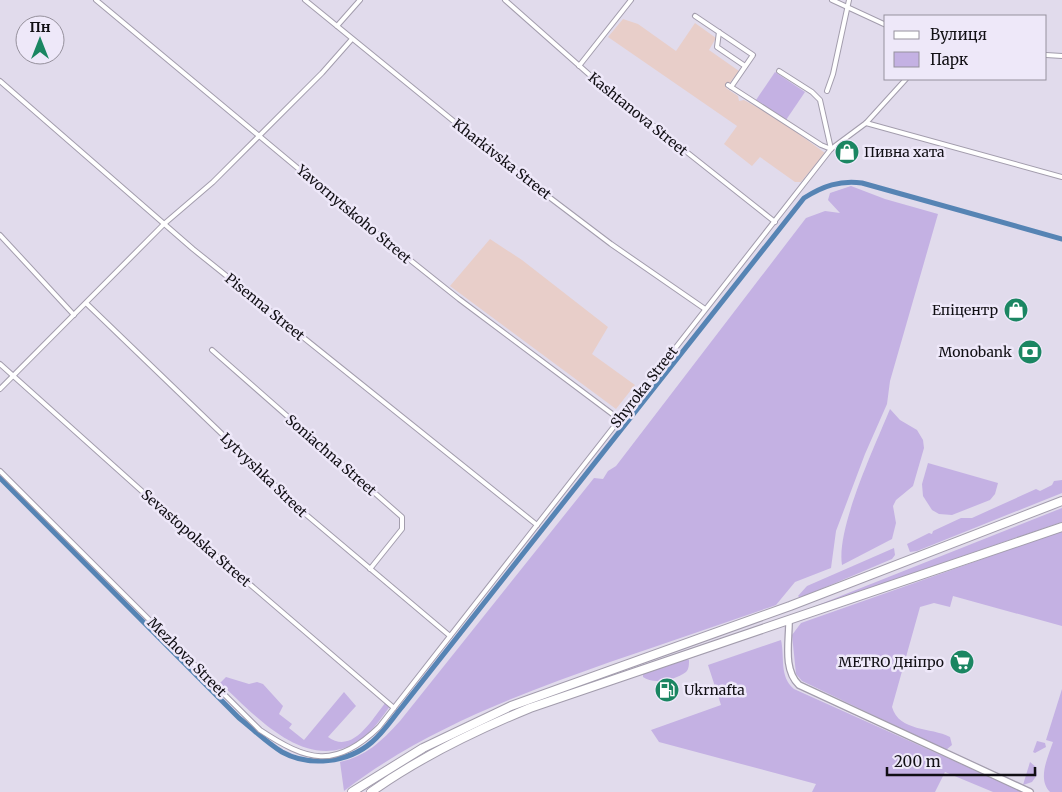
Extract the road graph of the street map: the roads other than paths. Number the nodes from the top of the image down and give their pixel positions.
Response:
1 (96, 0) edge
2 (305, 0) edge
3 (360, 0) edge
4 (505, 0) edge
5 (631, 0) edge
6 (832, 0) edge
7 (849, 0) edge
8 (848, 6) junction
9 (695, 16) dead end
10 (884, 24) edge
11 (337, 26) junction
12 (719, 32) junction
13 (352, 39) junction
14 (1047, 55) edge
15 (1062, 56) edge
16 (580, 66) junction
17 (745, 66) junction
18 (779, 71) dead end
19 (0, 80) edge
20 (905, 80) edge
21 (826, 90) dead end
22 (866, 123) junction
23 (260, 134) junction
24 (831, 149) junction
25 (1062, 177) edge
26 (775, 222) junction
27 (164, 224) junction
28 (0, 235) edge
29 (86, 304) junction
30 (705, 309) junction
31 (74, 315) junction
32 (212, 350) dead end
33 (0, 364) edge
34 (13, 376) junction
35 (0, 389) edge
36 (619, 419) junction
37 (0, 471) edge
38 (1062, 501) edge
39 (537, 525) junction
40 (1062, 527) edge
41 (370, 569) junction
42 (790, 606) junction
43 (789, 622) junction
44 (450, 636) junction
45 (394, 708) junction
46 (352, 792) edge
47 (371, 792) edge
48 (1030, 792) edge

1 - 23 street, Yavornytskoho Street
2 - 11 street, Kharkivska Street
3 - 11 street
4 - 16 street, Kashtanova Street
5 - 16 street
6 - 8 street
7 - 8 street
8 - 10 street
8 - 21 street
9 - 12 street
11 - 13 street, Kharkivska Street
12 - 17 street
12 - 17 street
13 - 23 street
13 - 30 street, Kharkivska Street
14 - 15 street
16 - 26 street, Kashtanova Street
17 - 24 street
18 - 24 street
19 - 27 street, Pisenna Street
20 - 22 street, Shyroka Street
22 - 24 street, Shyroka Street
22 - 25 street
23 - 27 street
23 - 36 street, Yavornytskoho Street
24 - 26 street, Shyroka Street
26 - 30 street, Shyroka Street
27 - 29 street
27 - 39 street, Pisenna Street
28 - 31 street
29 - 31 street
29 - 41 street, Lytvyshka Street
30 - 36 street, Shyroka Street
31 - 34 street
32 - 41 street, Soniachna Street
33 - 34 street, Sevastopolska Street
34 - 35 street
34 - 45 street, Sevastopolska Street
36 - 39 street, Shyroka Street
37 - 45 street, Mezhova Street
38 - 42 highway
39 - 44 street, Shyroka Street
40 - 43 highway
41 - 44 street, Lytvyshka Street
42 - 43 highway
42 - 46 highway
43 - 47 highway
43 - 48 street
44 - 45 street, Shyroka Street

